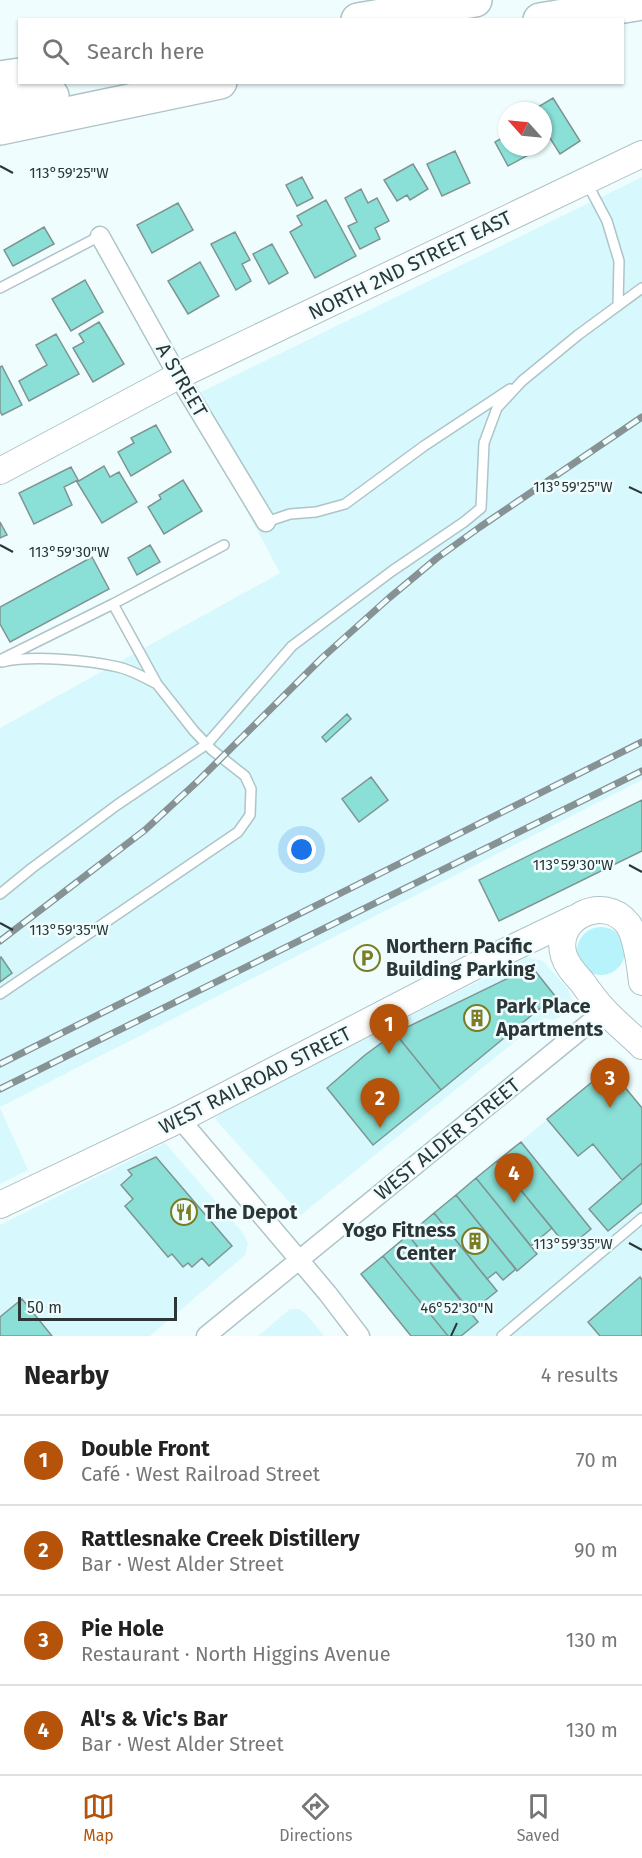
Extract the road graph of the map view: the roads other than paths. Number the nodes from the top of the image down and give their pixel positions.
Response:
1 (475, 0) edge
2 (642, 3) edge
3 (370, 18) edge
4 (552, 18) edge
5 (18, 67) edge
6 (0, 69) edge
7 (18, 75) edge
8 (0, 78) edge
9 (128, 84) edge
10 (210, 84) edge
11 (0, 105) edge
12 (0, 128) edge
13 (642, 154) edge
14 (586, 181) junction
15 (100, 236) joint
16 (0, 288) edge
17 (642, 288) edge
18 (618, 306) junction
19 (178, 376) junction
20 (522, 381) junction
21 (0, 471) edge
22 (266, 522) joint
23 (224, 545) dead end
24 (113, 604) junction
25 (0, 661) edge
26 (157, 684) junction
27 (207, 744) junction
28 (0, 894) edge
29 (573, 919) junction
30 (494, 957) junction
31 (640, 957) edge
32 (569, 967) junction
33 (642, 982) edge
34 (0, 994) edge
35 (604, 1011) junction
36 (642, 1046) edge
37 (180, 1119) junction
38 (0, 1205) edge
39 (642, 1218) edge
40 (298, 1259) junction
41 (504, 1335) edge
42 (206, 1336) edge
43 (360, 1336) edge

1 - 3 highway
2 - 4 highway
5 - 6 highway
7 - 8 highway
9 - 11 highway
10 - 12 highway
13 - 14 street, NORTH 2ND STREET EAST
14 - 18 lane
14 - 19 street, NORTH 2ND STREET EAST
15 - 16 lane
15 - 19 street, A STREET
17 - 18 lane
18 - 20 lane
19 - 21 street, NORTH 2ND STREET EAST
19 - 22 street, A STREET
20 - 22 lane
20 - 27 lane
23 - 24 lane
24 - 25 lane
24 - 26 lane
25 - 26 lane
26 - 27 lane
27 - 28 lane
27 - 34 lane
29 - 30 street, WEST RAILROAD STREET
29 - 31 street, WEST RAILROAD STREET
29 - 32 street
30 - 32 street
30 - 37 street, WEST RAILROAD STREET
31 - 33 street, WEST RAILROAD STREET
32 - 35 street
35 - 36 street
35 - 40 street, WEST ALDER STREET
37 - 38 street, WEST RAILROAD STREET
37 - 40 street
39 - 41 lane
40 - 42 street, WEST ALDER STREET
40 - 43 street

